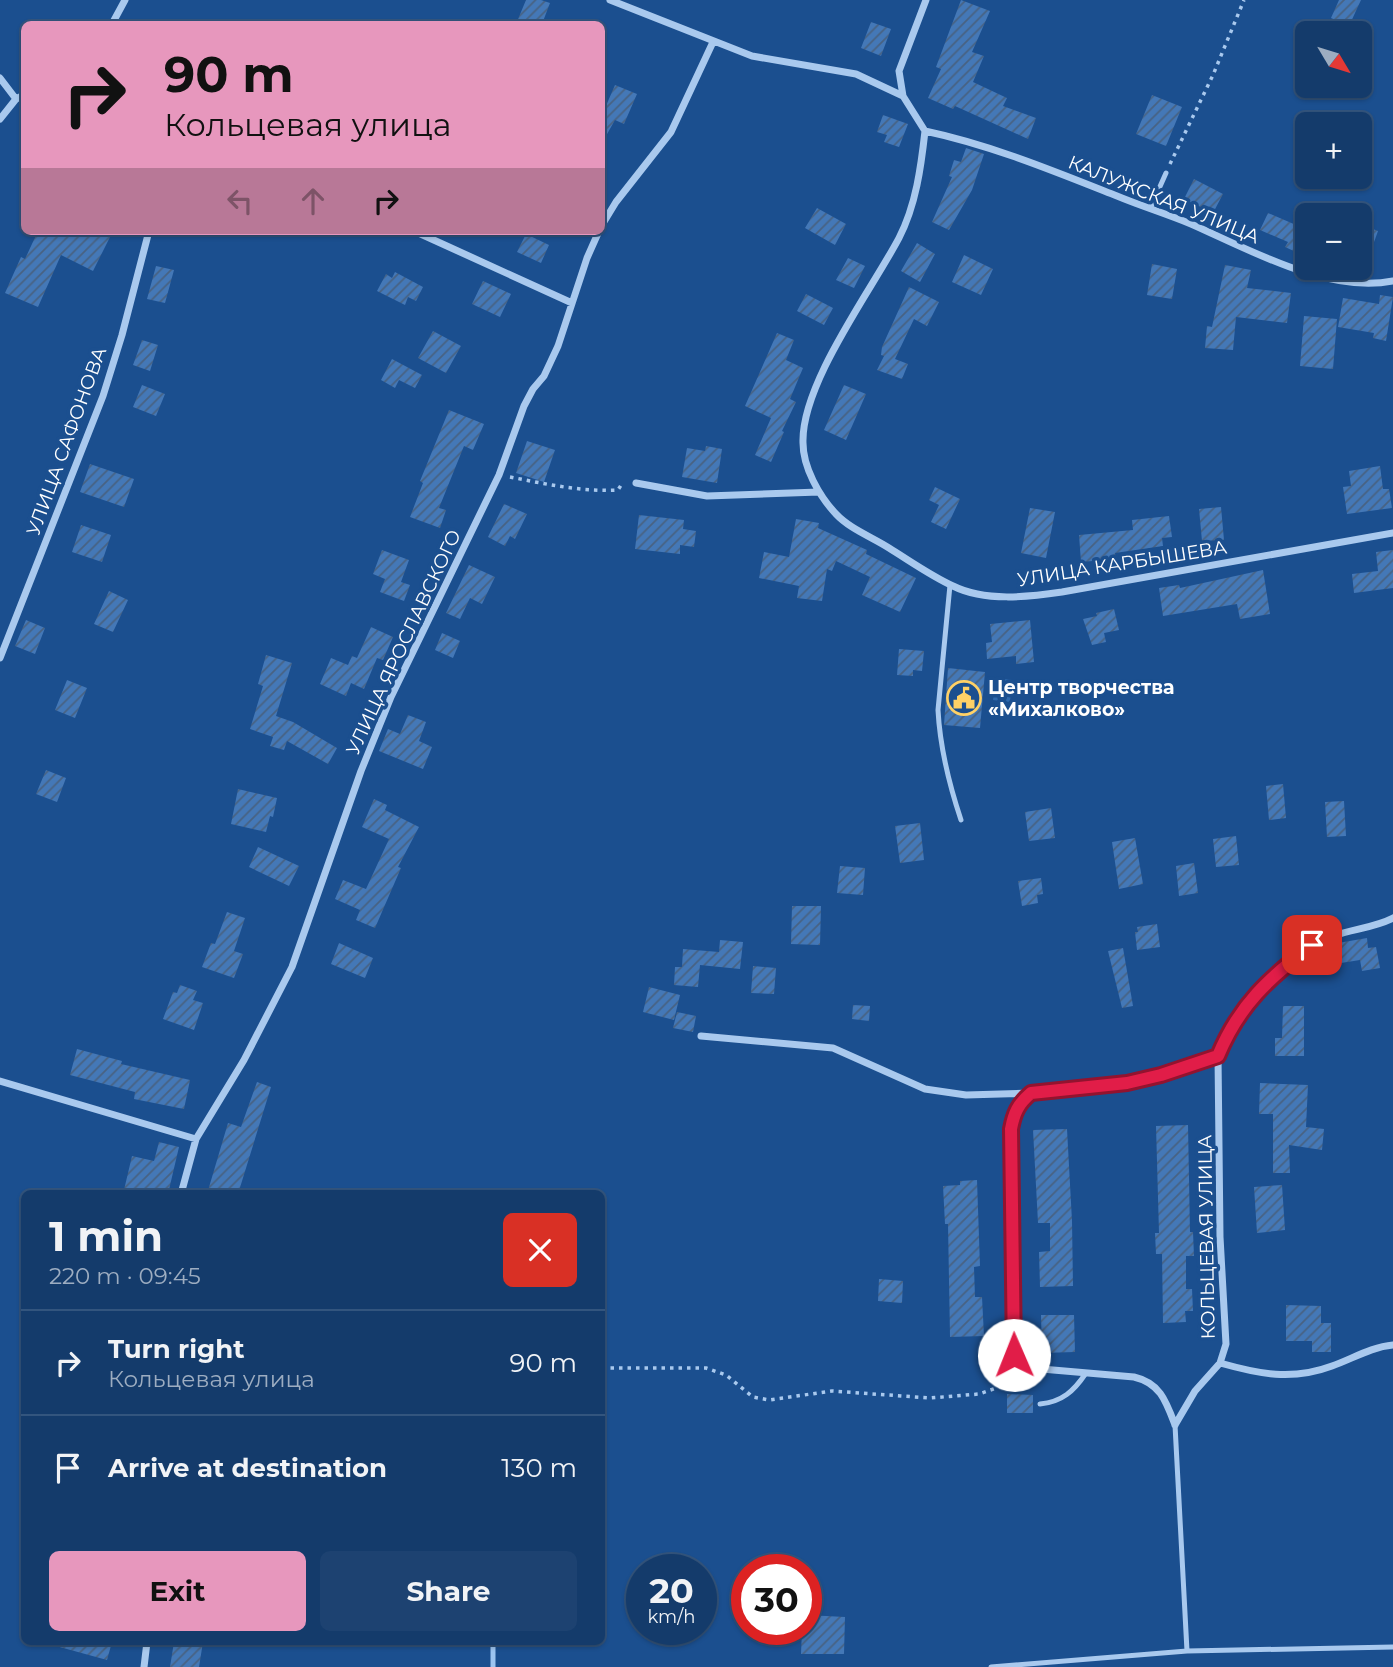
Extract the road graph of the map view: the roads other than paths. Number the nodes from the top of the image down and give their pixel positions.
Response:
1 (125, 0) edge
2 (610, 0) edge
3 (926, 0) edge
4 (114, 21) edge
5 (713, 42) junction
6 (0, 78) edge
7 (21, 96) edge
8 (903, 96) junction
9 (16, 99) junction
10 (0, 119) edge
11 (925, 131) junction
12 (1166, 173) road end
13 (1150, 209) junction
14 (605, 220) edge
15 (148, 235) edge
16 (423, 235) edge
17 (598, 235) edge
18 (1393, 281) edge
19 (572, 303) junction
20 (636, 483) dead end
21 (819, 492) junction
22 (1393, 533) edge
23 (950, 585) junction
24 (0, 658) edge
25 (961, 820) dead end
26 (1393, 918) edge
27 (701, 1036) dead end
28 (1218, 1056) junction
29 (0, 1081) edge
30 (1031, 1093) junction
31 (196, 1139) junction
32 (182, 1190) edge
33 (1393, 1345) edge
34 (1220, 1363) junction
35 (1086, 1373) junction
36 (1040, 1404) dead end
37 (1175, 1425) junction
38 (147, 1645) edge
39 (1393, 1647) edge
40 (1187, 1651) junction
41 (144, 1667) edge
42 (991, 1667) edge

1 - 4 street
2 - 5 street
3 - 8 street
5 - 8 street
5 - 14 street
6 - 9 street
7 - 9 street
8 - 11 street
9 - 10 street
11 - 13 street, КАЛУЖСКАЯ УЛИЦА
11 - 21 street, УЛИЦА КАРБЫШЕВА
12 - 13 lane
13 - 18 street, КАЛУЖСКАЯ УЛИЦА
15 - 24 street, УЛИЦА САФОНОВА
16 - 19 street
17 - 19 street, УЛИЦА ЯРОСЛАВСКОГО
19 - 31 street, УЛИЦА ЯРОСЛАВСКОГО
20 - 21 street
21 - 23 street, УЛИЦА КАРБЫШЕВА
22 - 23 street, УЛИЦА КАРБЫШЕВА
23 - 25 lane
26 - 28 street, КОЛЬЦЕВАЯ УЛИЦА
27 - 30 street
28 - 30 street
28 - 34 street, КОЛЬЦЕВАЯ УЛИЦА
29 - 31 street
30 - 35 street
31 - 32 street, УЛИЦА ЯРОСЛАВСКОГО
33 - 34 street, КОЛЬЦЕВАЯ УЛИЦА
34 - 37 street
35 - 36 lane
35 - 37 street
37 - 40 lane
38 - 41 street
39 - 40 lane
40 - 42 lane

